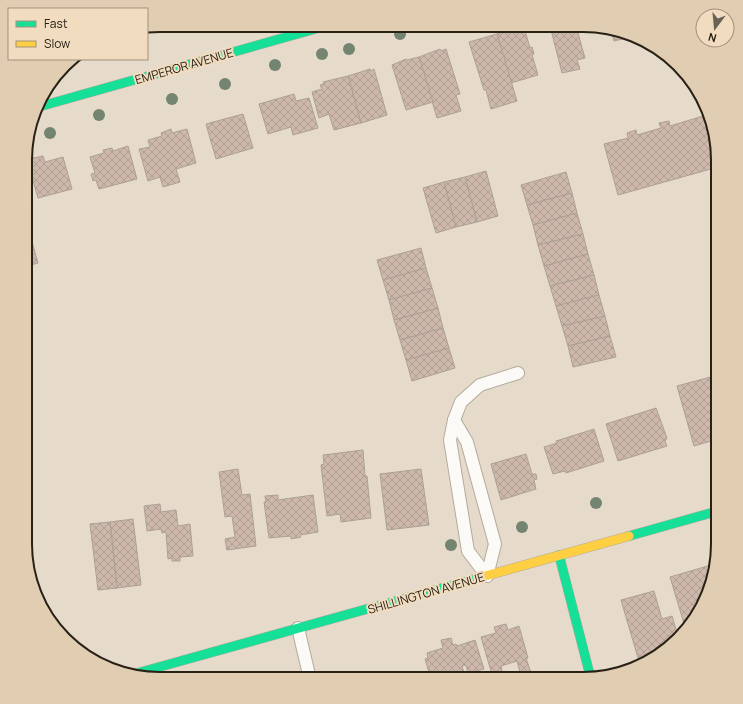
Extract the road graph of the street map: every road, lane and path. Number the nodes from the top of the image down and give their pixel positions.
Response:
1 (304, 32) edge
2 (45, 105) edge
3 (518, 373) dead end
4 (454, 420) junction
5 (711, 513) edge
6 (559, 555) junction
7 (487, 576) junction
8 (298, 628) junction
9 (144, 671) edge
10 (308, 672) edge
11 (589, 672) edge

1 - 2 street, EMPEROR AVENUE
3 - 4 lane
4 - 7 lane
4 - 7 lane
5 - 6 street, SHILLINGTON AVENUE
6 - 7 street, SHILLINGTON AVENUE
6 - 11 street
7 - 8 street, SHILLINGTON AVENUE
8 - 9 street, SHILLINGTON AVENUE
8 - 10 lane

